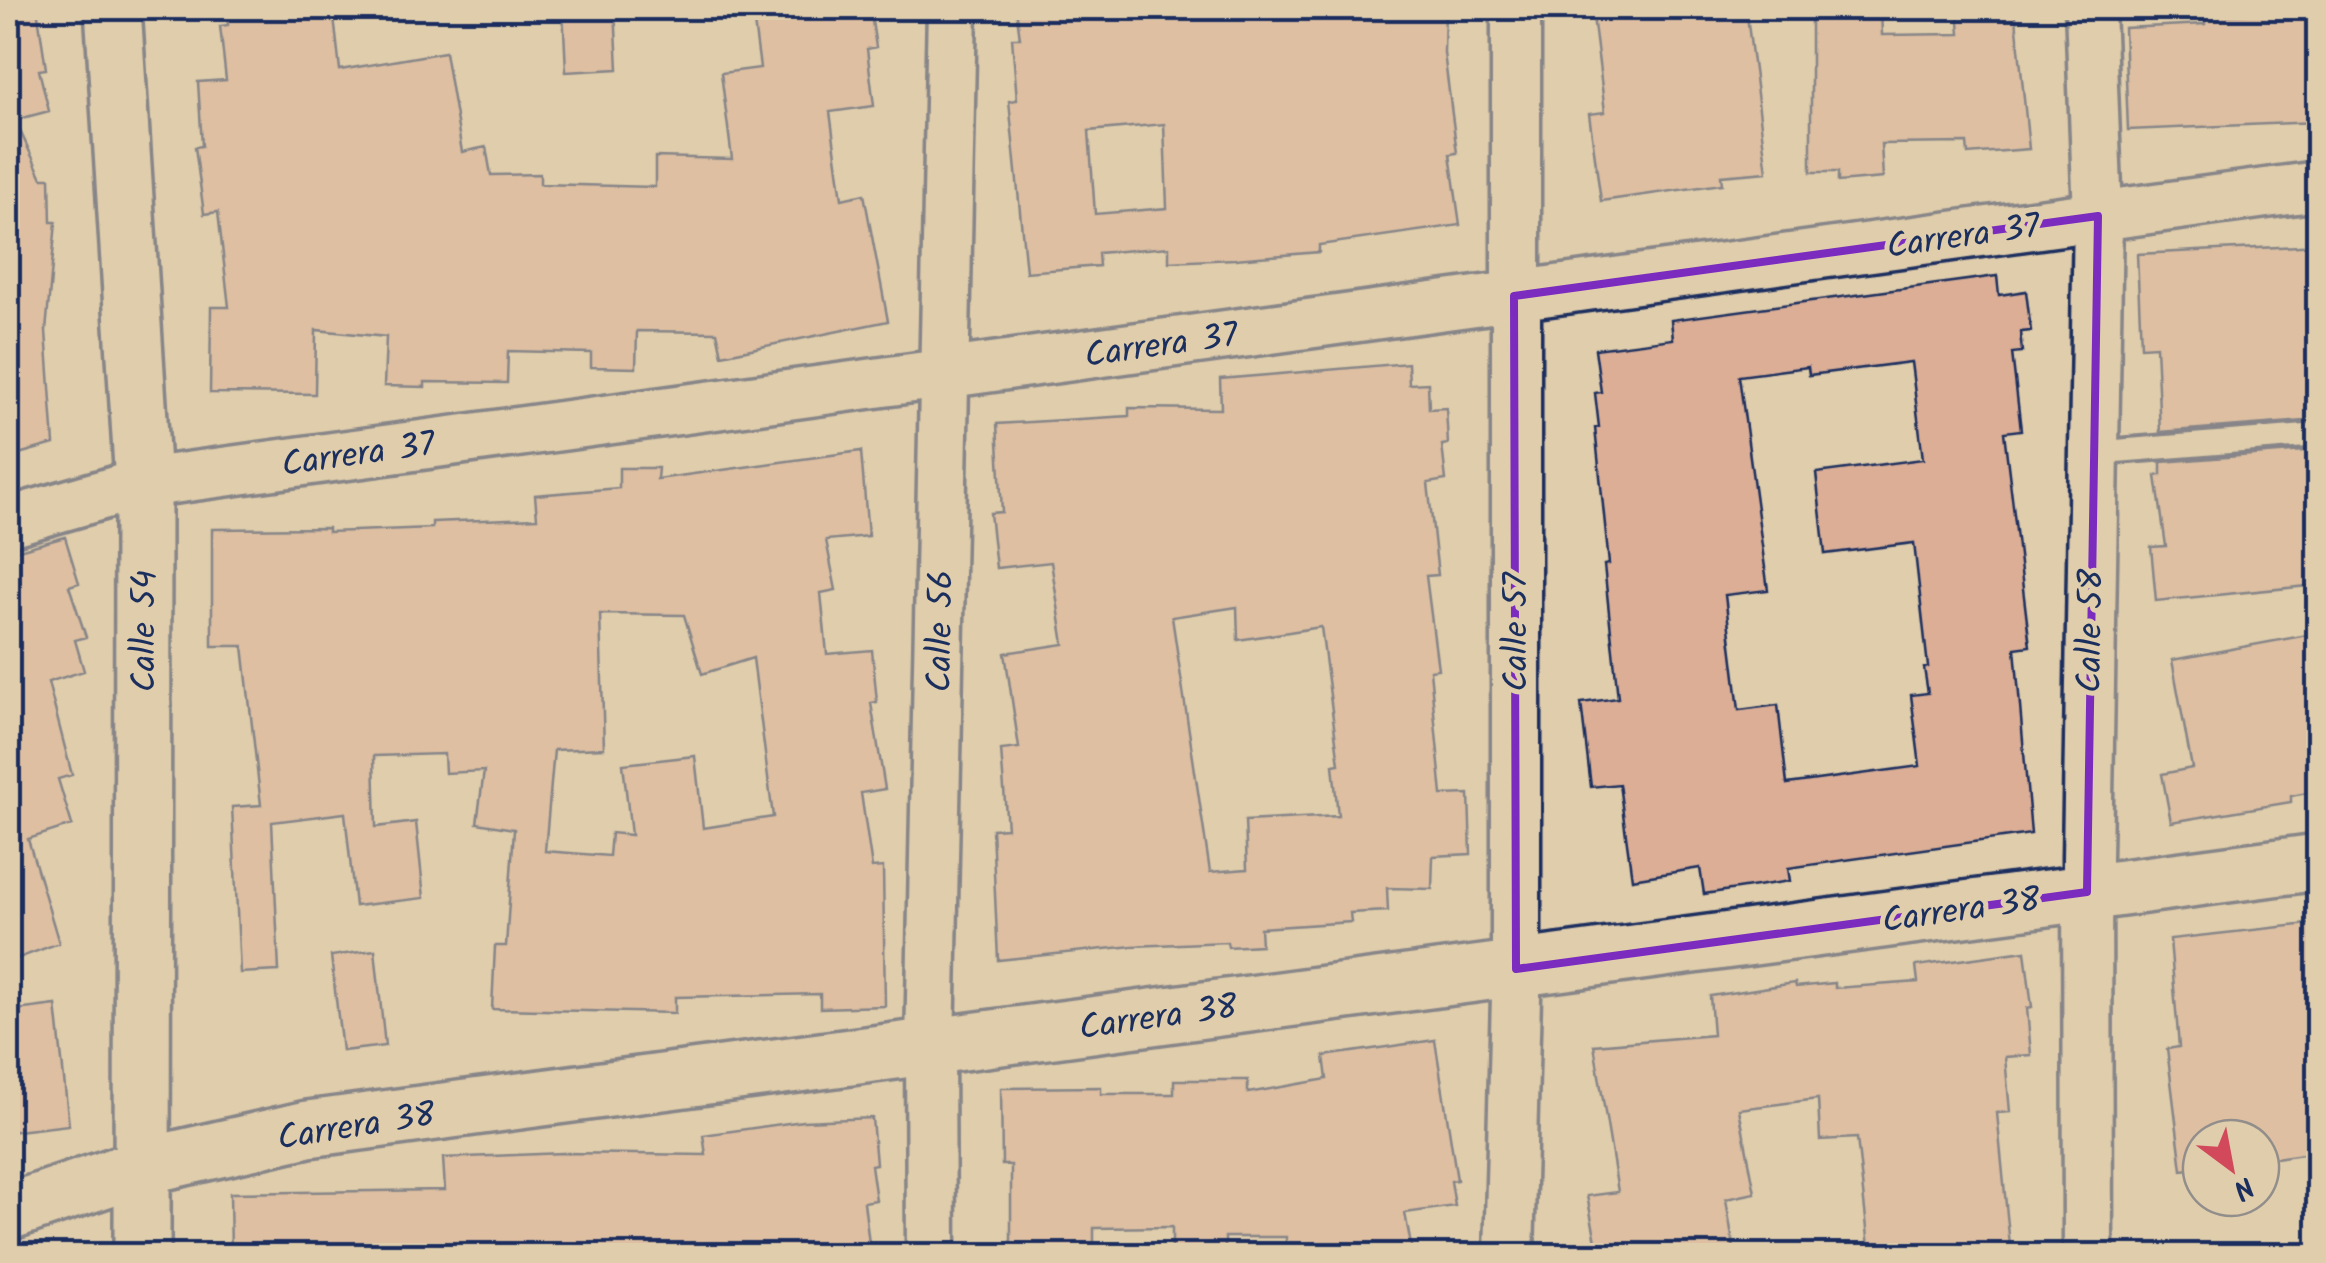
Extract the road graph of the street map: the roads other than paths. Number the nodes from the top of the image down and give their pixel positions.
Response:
1 (114, 8) edge
2 (952, 8) edge
3 (1516, 8) edge
4 (2090, 8) edge
5 (2318, 186) edge
6 (2098, 216) junction
7 (1514, 296) junction
8 (947, 373) junction
9 (2318, 435) edge
10 (2091, 454) junction
11 (142, 483) junction
12 (8, 522) edge
13 (2318, 862) edge
14 (2087, 892) junction
15 (1516, 969) junction
16 (930, 1046) junction
17 (141, 1167) junction
18 (8, 1212) edge
19 (142, 1256) edge
20 (930, 1256) edge
21 (1509, 1256) edge
22 (2088, 1256) edge

1 - 11 main road, Calle 54
2 - 8 street, Calle 56
3 - 7 street, Calle 57
4 - 6 street, Calle 58
5 - 6 street, Carrera 37
6 - 7 street, Carrera 37
6 - 10 street, Calle 58
7 - 8 street, Carrera 37
7 - 15 street, Calle 57
8 - 11 street, Carrera 37
8 - 16 street, Calle 56
9 - 10 lane
10 - 14 street, Calle 58
11 - 12 street, Carrera 37
11 - 17 main road, Calle 54
13 - 14 main road, Carrera 38
14 - 15 main road, Carrera 38
14 - 22 street, Calle 58
15 - 16 main road, Carrera 38
15 - 21 street, Calle 57
16 - 17 main road, Carrera 38
16 - 20 street, Calle 56
17 - 18 main road, Carrera 38
17 - 19 main road, Calle 54

